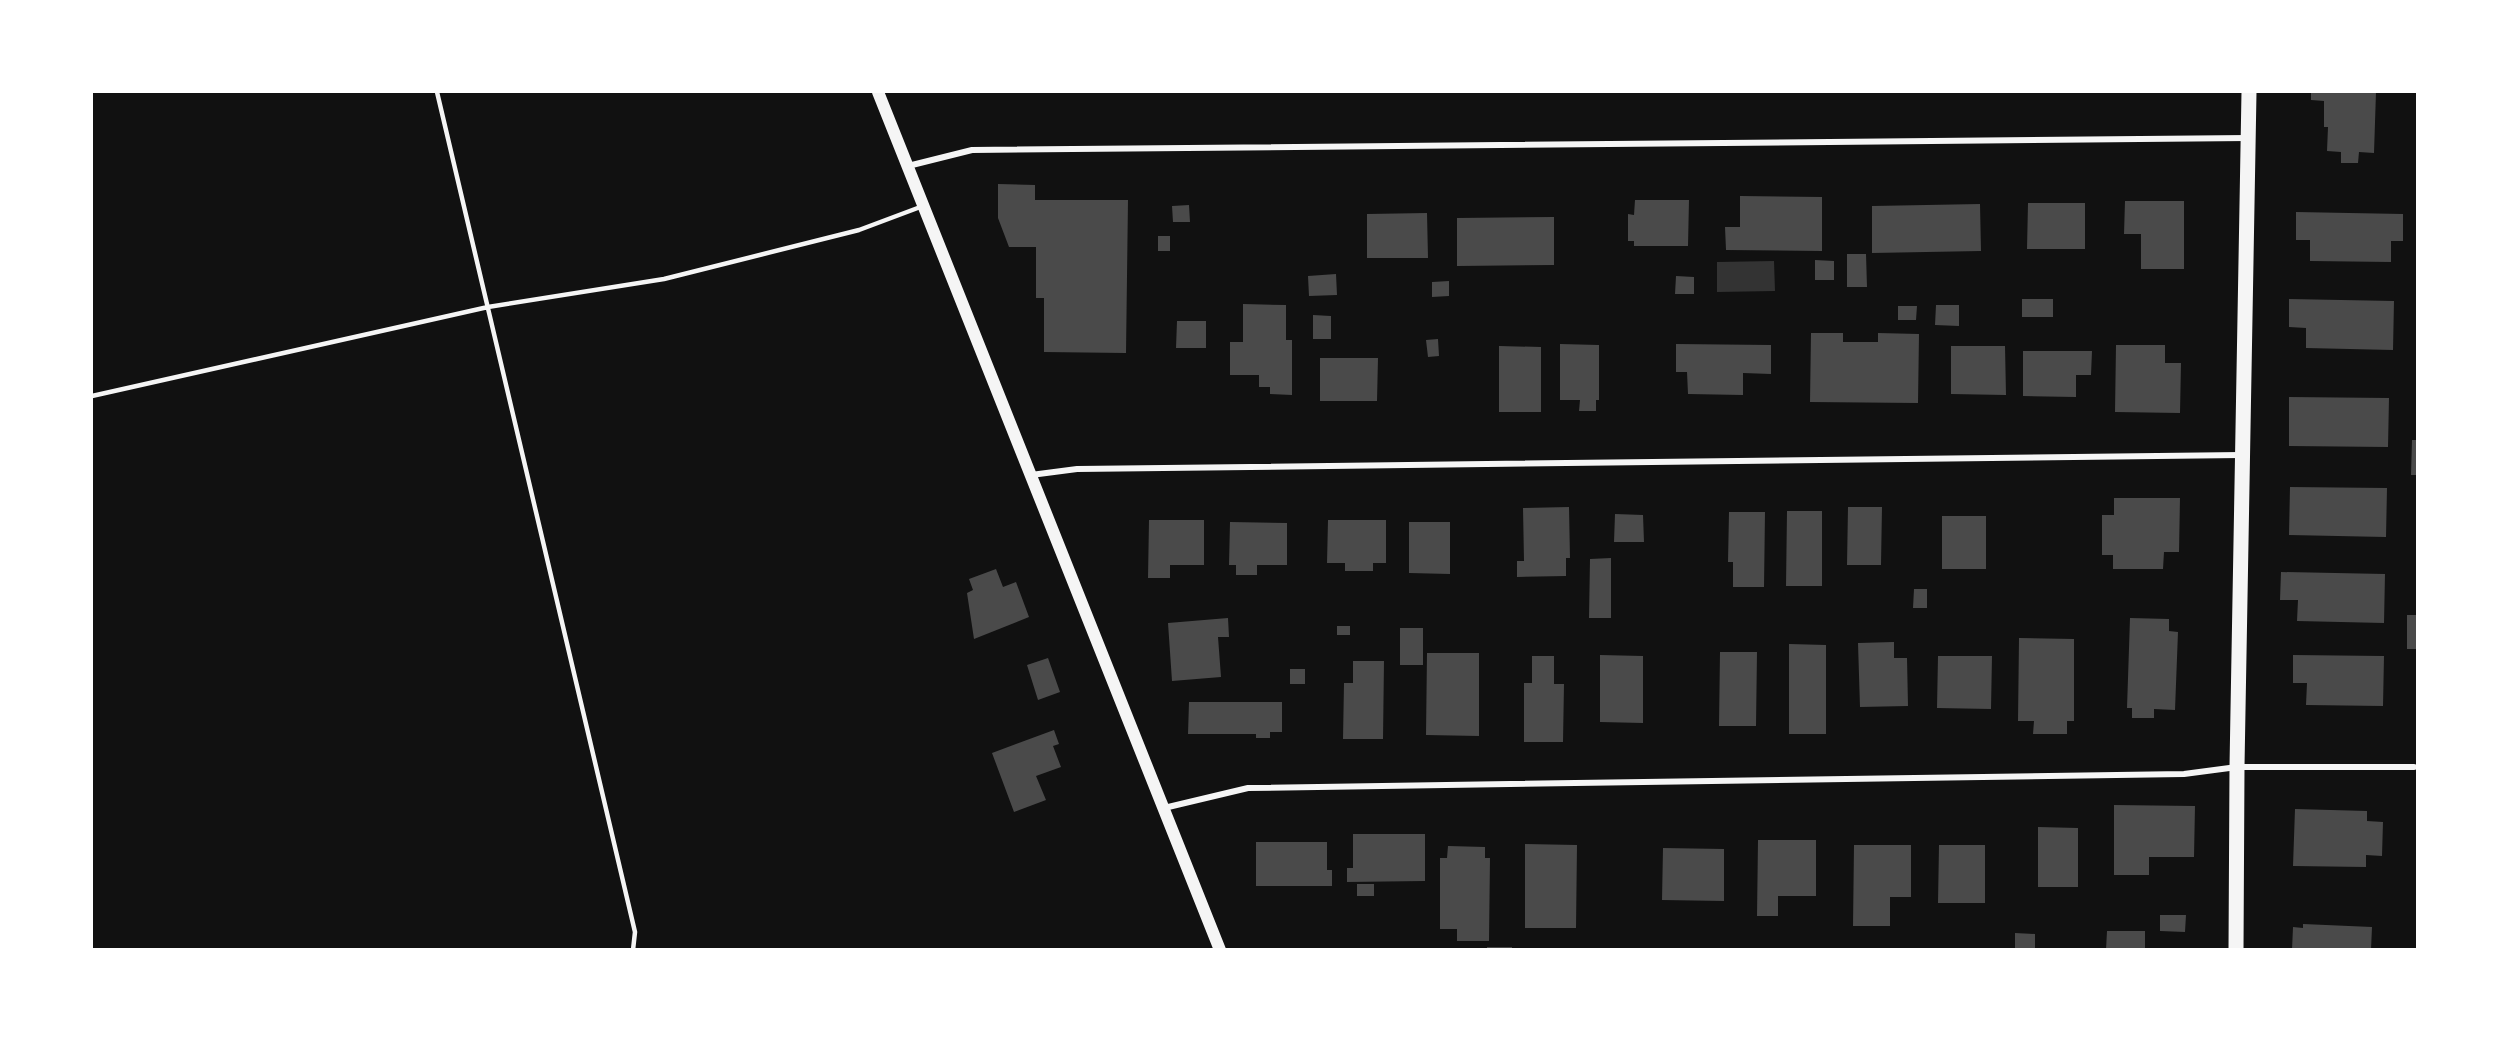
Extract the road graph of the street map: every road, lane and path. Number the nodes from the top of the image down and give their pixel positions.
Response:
1 (437, 92) edge
2 (878, 92) edge
3 (2249, 92) edge
4 (2248, 138) junction
5 (908, 166) junction
6 (923, 206) junction
7 (488, 307) junction
8 (92, 396) edge
9 (2242, 455) junction
10 (1030, 475) junction
11 (2237, 767) junction
12 (2414, 767) dead end
13 (1163, 808) junction
14 (633, 950) edge
15 (1220, 950) edge
16 (2236, 950) edge

1 - 7 lane
2 - 5 main road
3 - 4 main road
4 - 5 street
4 - 9 main road
5 - 6 main road
6 - 7 lane
6 - 10 main road
7 - 8 lane
7 - 14 lane
9 - 10 street
9 - 11 main road
10 - 13 main road
11 - 12 street
11 - 13 street
11 - 16 main road
13 - 15 main road

